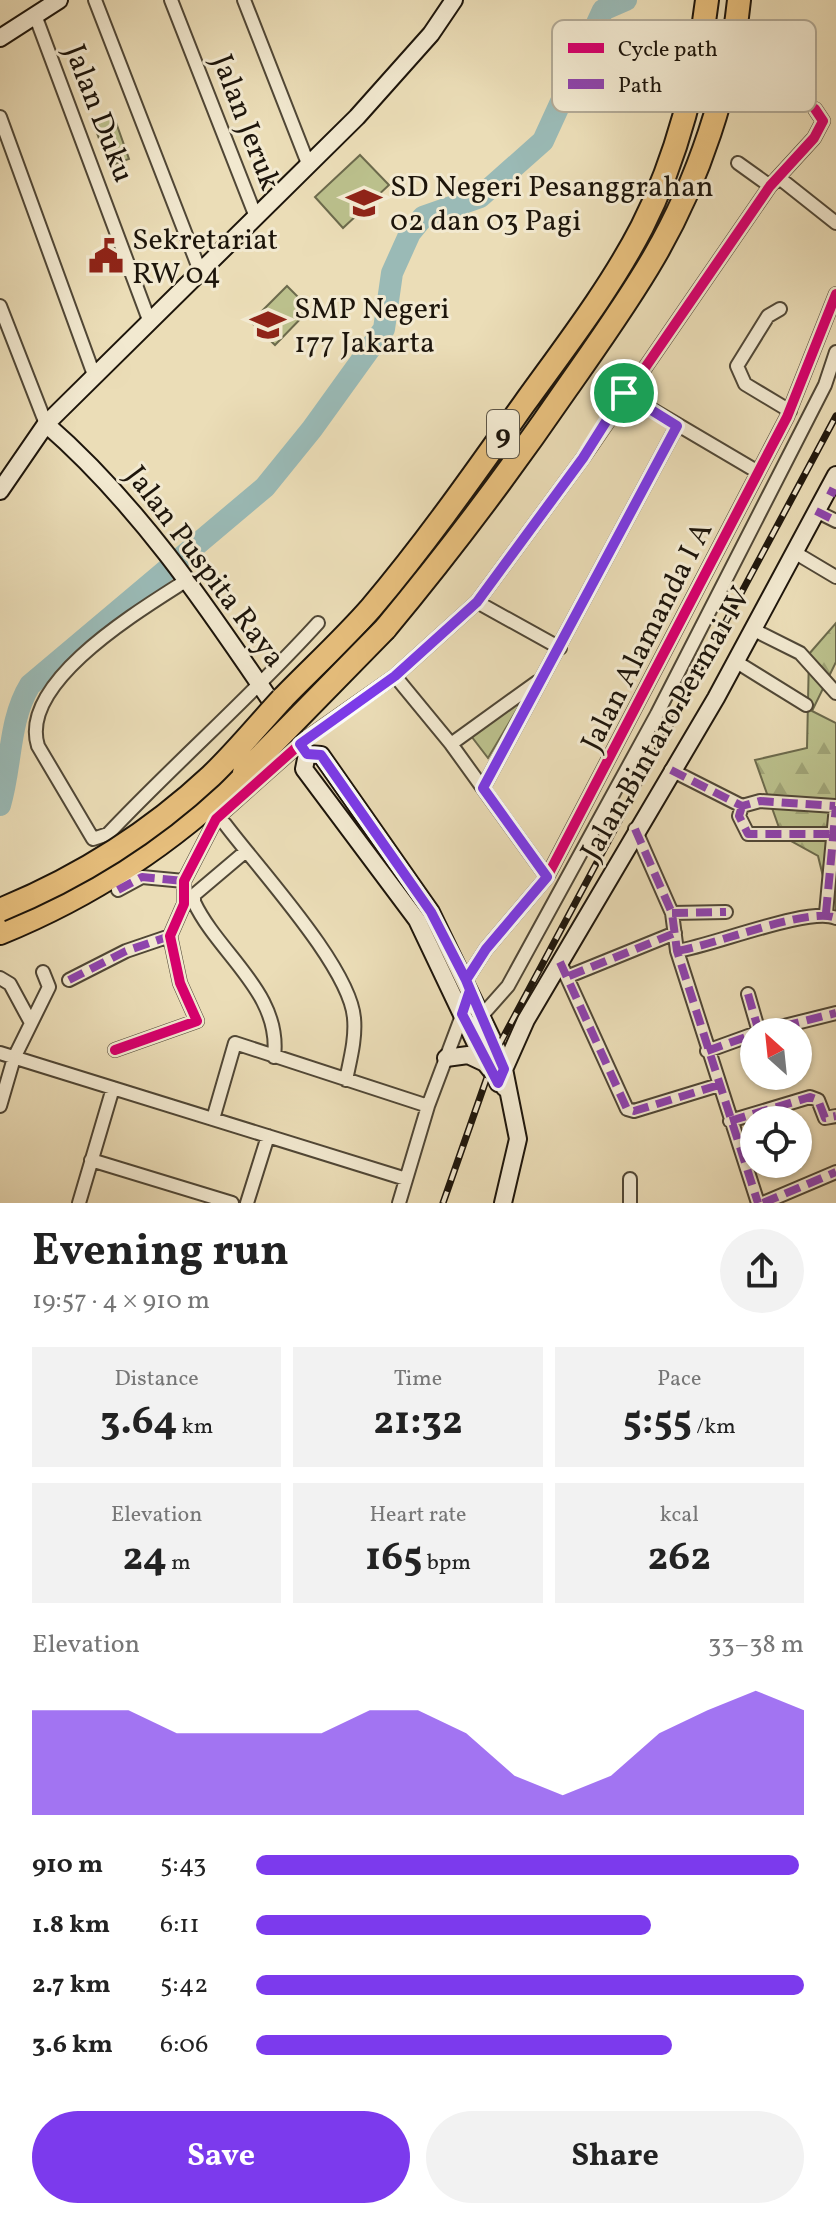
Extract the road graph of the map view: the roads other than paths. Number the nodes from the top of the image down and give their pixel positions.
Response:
1 (59, 0) edge
2 (95, 0) edge
3 (171, 0) edge
4 (244, 0) edge
5 (454, 0) edge
6 (707, 0) edge
7 (739, 0) edge
8 (35, 15) junction
9 (704, 20) edge
10 (736, 20) edge
11 (0, 38) edge
12 (816, 110) edge
13 (684, 112) edge
14 (714, 112) edge
15 (0, 117) edge
16 (738, 163) dead end
17 (309, 166) junction
18 (774, 181) junction
19 (256, 217) junction
20 (836, 223) edge
21 (200, 271) junction
22 (836, 294) edge
23 (0, 306) edge
24 (780, 309) dead end
25 (149, 320) junction
26 (836, 352) edge
27 (94, 375) junction
28 (624, 393) junction
29 (790, 411) junction
30 (46, 424) junction
31 (677, 426) junction
32 (758, 472) junction
33 (836, 475) edge
34 (0, 491) edge
35 (816, 511) junction
36 (836, 521) edge
37 (794, 552) junction
38 (836, 577) edge
39 (186, 578) junction
40 (477, 602) junction
41 (318, 623) dead end
42 (752, 629) junction
43 (560, 648) junction
44 (735, 661) junction
45 (395, 676) junction
46 (540, 680) junction
47 (261, 686) junction
48 (836, 693) edge
49 (806, 705) dead end
50 (451, 744) junction
51 (304, 749) junction
52 (671, 770) junction
53 (483, 788) junction
54 (742, 806) junction
55 (836, 806) edge
56 (225, 824) dead end
57 (635, 829) junction
58 (832, 834) junction
59 (246, 851) junction
60 (547, 877) junction
61 (184, 881) junction
62 (118, 890) dead end
63 (0, 910) edge
64 (726, 912) dead end
65 (672, 913) junction
66 (831, 916) edge
67 (0, 933) edge
68 (675, 933) junction
69 (170, 936) junction
70 (677, 951) junction
71 (565, 969) junction
72 (43, 972) dead end
73 (0, 978) edge
74 (69, 980) dead end
75 (468, 985) junction
76 (748, 994) dead end
77 (836, 1013) edge
78 (754, 1018) edge
79 (471, 1019) junction
80 (812, 1019) edge
81 (30, 1021) junction
82 (740, 1039) edge
83 (115, 1050) dead end
84 (707, 1051) junction
85 (0, 1053) edge
86 (447, 1056) junction
87 (274, 1057) junction
88 (14, 1058) junction
89 (484, 1060) junction
90 (346, 1080) junction
91 (503, 1080) junction
92 (719, 1085) junction
93 (113, 1088) junction
94 (0, 1106) edge
95 (428, 1106) junction
96 (836, 1116) edge
97 (213, 1119) junction
98 (730, 1121) junction
99 (268, 1136) junction
100 (91, 1160) junction
101 (836, 1172) edge
102 (406, 1179) junction
103 (630, 1179) dead end
104 (79, 1203) edge
105 (232, 1203) edge
106 (247, 1203) edge
107 (399, 1203) edge
108 (503, 1203) edge
109 (630, 1203) edge
110 (761, 1203) edge

1 - 8 main road
2 - 21 street
3 - 19 street, Jalan Jeruk
4 - 17 street
5 - 17 main road
6 - 9 highway, 9, bridge
7 - 10 highway, 9, bridge
8 - 11 main road
8 - 25 street, Jalan Duku
12 - 18 street
13 - 63 highway, 9, bridge
14 - 67 highway, 9, bridge
15 - 27 street
16 - 18 street
17 - 19 main road
18 - 20 street
18 - 28 street
19 - 21 main road
21 - 25 main road
22 - 29 street, Jalan Alamanda I A
23 - 30 street
24 - 29 street
25 - 27 main road
26 - 79 street
27 - 30 main road
28 - 31 street
28 - 40 street
29 - 32 street, Jalan Alamanda I A
30 - 34 main road
30 - 39 main road, Jalan Puspita Raya
31 - 32 street
31 - 43 street
32 - 60 street, Jalan Alamanda I A
33 - 35 main road, Jalan Bintaro Permai IV
35 - 36 street
35 - 37 main road, Jalan Bintaro Permai IV
37 - 38 street
37 - 42 main road, Jalan Bintaro Permai IV
39 - 47 main road, Jalan Puspita Raya
39 - 47 street
40 - 43 street
40 - 45 street
41 - 47 street
42 - 44 main road, Jalan Bintaro Permai IV
42 - 48 street
43 - 46 street
44 - 49 street
44 - 52 main road, Jalan Bintaro Permai IV
45 - 50 street
45 - 51 street
46 - 50 street
46 - 53 street
47 - 51 main road, Jalan Puspita Raya
50 - 53 street
51 - 61 street
51 - 75 main road
51 - 79 main road
52 - 54 street
52 - 57 main road, Jalan Bintaro Permai IV
53 - 60 street
54 - 55 street
54 - 58 street
55 - 58 street
56 - 59 street
57 - 65 street
57 - 71 main road, Jalan Bintaro Permai IV
58 - 66 street
59 - 87 street
59 - 90 street
60 - 75 street, Jalan Alamanda I A
61 - 62 street
61 - 69 street
64 - 65 street
65 - 68 street
66 - 70 street
68 - 70 street
68 - 71 street
69 - 74 street
69 - 83 street
70 - 84 street
71 - 91 main road, Jalan Bintaro Permai IV
71 - 92 street
72 - 81 street
73 - 81 street
75 - 79 main road
76 - 78 street
77 - 80 street
79 - 86 street
79 - 89 main road
79 - 91 main road
81 - 88 street
82 - 84 street
84 - 92 street
85 - 88 street
86 - 89 main road
86 - 95 street
87 - 90 street
87 - 97 street
88 - 93 street
88 - 94 street
89 - 91 main road
90 - 95 street
91 - 108 main road
92 - 98 street
93 - 97 street
93 - 100 street
95 - 102 street
96 - 98 street
97 - 99 street
98 - 110 street
99 - 102 street
99 - 106 street
100 - 104 street
100 - 105 street
101 - 110 street
102 - 107 street
103 - 109 street

